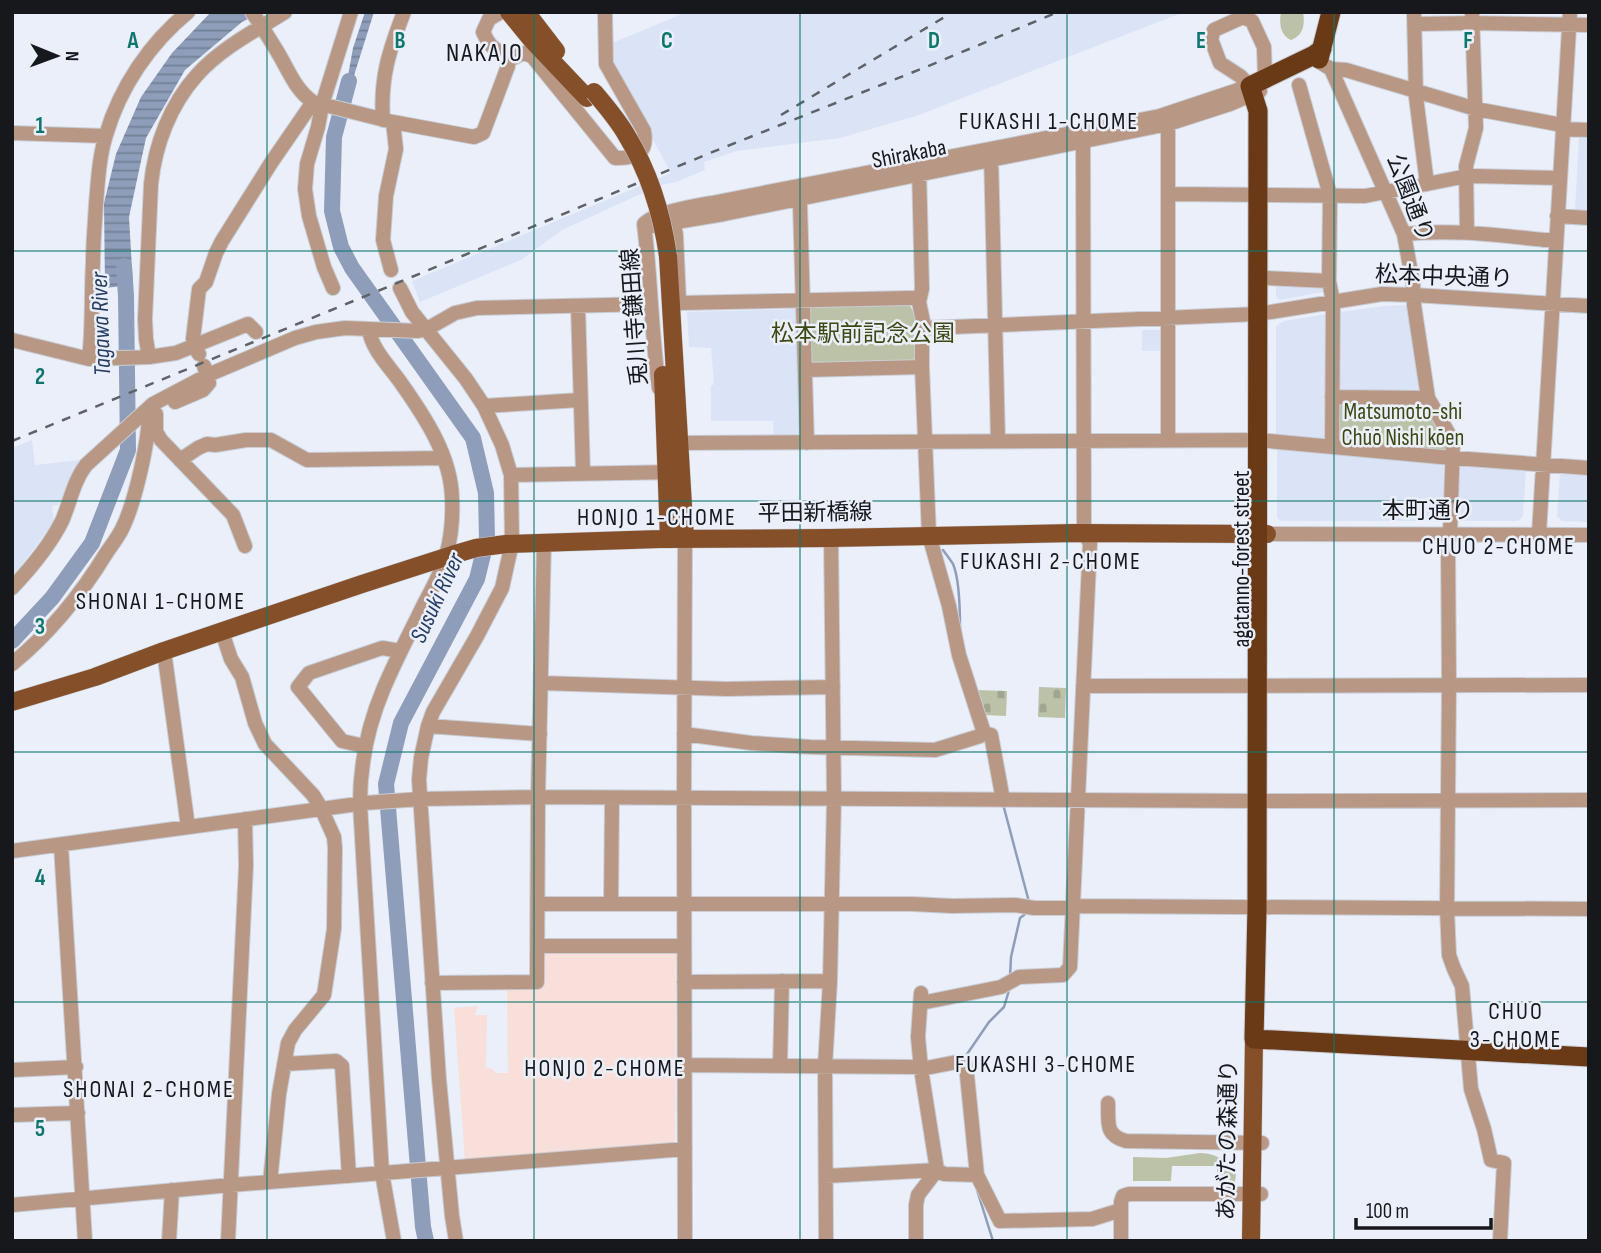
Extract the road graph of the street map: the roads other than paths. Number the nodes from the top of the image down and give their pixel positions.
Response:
1 (188, 12) edge
2 (285, 12) edge
3 (351, 12) edge
4 (404, 12) edge
5 (501, 12) edge
6 (509, 12) edge
7 (526, 12) edge
8 (605, 12) edge
9 (1331, 12) edge
10 (1414, 18) edge
11 (1473, 18) edge
12 (1569, 18) edge
13 (258, 21) edge
14 (1589, 25) edge
15 (1321, 59) junction
16 (509, 60) junction
17 (1299, 85) dead end
18 (1258, 87) junction
19 (1416, 91) junction
20 (591, 95) junction
21 (320, 104) junction
22 (1476, 109) junction
23 (388, 121) junction
24 (1168, 124) junction
25 (1562, 127) junction
26 (1589, 130) edge
27 (12, 133) edge
28 (105, 136) junction
29 (1083, 137) junction
30 (991, 155) junction
31 (919, 169) junction
32 (1466, 177) junction
33 (1559, 178) junction
34 (1427, 184) junction
35 (802, 192) junction
36 (1385, 193) junction
37 (1169, 194) junction
38 (1262, 194) junction
39 (1330, 195) junction
40 (1557, 216) junction
41 (673, 217) junction
42 (1589, 218) edge
43 (1467, 232) junction
44 (1404, 234) junction
45 (1556, 240) junction
46 (391, 270) dead end
47 (1266, 278) junction
48 (1329, 281) junction
49 (333, 288) dead end
50 (400, 288) dead end
51 (1414, 295) junction
52 (803, 299) junction
53 (919, 302) junction
54 (1333, 302) junction
55 (679, 303) junction
56 (651, 304) junction
57 (1552, 304) junction
58 (578, 306) junction
59 (1589, 306) edge
60 (1262, 313) junction
61 (1168, 318) junction
62 (1083, 321) junction
63 (995, 325) junction
64 (924, 326) junction
65 (370, 330) junction
66 (422, 330) junction
67 (12, 340) edge
68 (259, 342) junction
69 (147, 357) junction
70 (92, 358) junction
71 (201, 360) junction
72 (922, 368) junction
73 (805, 370) junction
74 (1332, 397) junction
75 (1428, 398) junction
76 (580, 400) junction
77 (670, 404) junction
78 (484, 406) junction
79 (148, 409) junction
80 (1168, 439) junction
81 (1084, 440) junction
82 (925, 441) junction
83 (998, 441) junction
84 (1262, 441) junction
85 (673, 443) junction
86 (807, 443) junction
87 (1332, 447) junction
88 (444, 458) junction
89 (1452, 458) junction
90 (180, 460) junction
91 (1543, 466) junction
92 (1589, 468) edge
93 (674, 472) junction
94 (583, 473) junction
95 (511, 475) junction
96 (1084, 533) junction
97 (1262, 534) junction
98 (1450, 534) junction
99 (1539, 534) junction
100 (929, 535) junction
101 (1589, 535) edge
102 (831, 538) junction
103 (677, 539) junction
104 (544, 542) junction
105 (509, 544) junction
106 (245, 546) dead end
107 (449, 556) junction
108 (12, 588) edge
109 (222, 632) junction
110 (164, 651) junction
111 (401, 651) junction
112 (12, 664) edge
113 (541, 683) junction
114 (1449, 685) junction
115 (1589, 685) edge
116 (1083, 686) junction
117 (1262, 686) junction
118 (833, 687) junction
119 (684, 688) junction
120 (12, 702) edge
121 (428, 726) junction
122 (540, 734) junction
123 (684, 734) junction
124 (986, 734) junction
125 (364, 746) junction
126 (833, 748) junction
127 (538, 797) junction
128 (684, 798) junction
129 (416, 799) junction
130 (612, 799) junction
131 (834, 799) junction
132 (1001, 800) junction
133 (1589, 800) edge
134 (1077, 801) junction
135 (1261, 801) junction
136 (1447, 801) junction
137 (362, 803) junction
138 (321, 808) junction
139 (245, 819) junction
140 (188, 827) junction
141 (61, 845) junction
142 (12, 851) edge
143 (538, 904) junction
144 (611, 904) junction
145 (684, 905) junction
146 (831, 905) junction
147 (1073, 908) junction
148 (1261, 908) junction
149 (1447, 909) junction
150 (1589, 909) edge
151 (538, 946) junction
152 (684, 946) junction
153 (782, 981) junction
154 (830, 981) junction
155 (684, 982) junction
156 (432, 983) junction
157 (1259, 1040) junction
158 (1468, 1051) junction
159 (1589, 1057) edge
160 (284, 1064) junction
161 (684, 1065) junction
162 (780, 1066) junction
163 (76, 1067) junction
164 (825, 1067) junction
165 (921, 1069) junction
166 (12, 1070) edge
167 (1108, 1103) dead end
168 (78, 1113) junction
169 (12, 1115) edge
170 (1257, 1142) junction
171 (685, 1149) junction
172 (444, 1169) junction
173 (937, 1170) junction
174 (385, 1173) junction
175 (974, 1175) junction
176 (349, 1176) junction
177 (826, 1176) junction
178 (270, 1182) junction
179 (231, 1185) junction
180 (172, 1190) junction
181 (1256, 1194) junction
182 (82, 1199) junction
183 (12, 1205) edge
184 (1121, 1210) junction
185 (85, 1241) edge
186 (169, 1241) edge
187 (228, 1241) edge
188 (394, 1241) edge
189 (456, 1241) edge
190 (685, 1241) edge
191 (826, 1241) edge
192 (916, 1241) edge
193 (1121, 1241) edge
194 (1251, 1241) edge
195 (1260, 1241) edge
196 (1500, 1241) edge

1 - 28 street
2 - 13 street
3 - 21 street
4 - 23 street
5 - 16 street
6 - 20 main road, 兎川寺鎌田線
7 - 20 main road, 兎川寺鎌田線
8 - 16 street
9 - 15 highway
10 - 11 street
10 - 19 street
11 - 12 street
11 - 22 street
12 - 14 street
12 - 25 street
13 - 21 street
13 - 69 street
15 - 18 highway
15 - 19 street
15 - 36 street, 公園通り
16 - 23 street
17 - 39 street
18 - 18 street
18 - 24 street, Shirakaba
18 - 29 street, Shirakaba
18 - 38 highway, agatanno-forest street
19 - 22 street
19 - 34 street
20 - 77 main road, 兎川寺鎌田線
21 - 23 street
21 - 49 street
21 - 71 street
22 - 25 street
22 - 32 street
23 - 46 street
24 - 29 street, Shirakaba
24 - 37 street
25 - 26 street
25 - 33 street
27 - 28 street
28 - 70 street
29 - 30 street, Shirakaba
29 - 62 street
30 - 31 street, Shirakaba
30 - 63 street
31 - 35 street, Shirakaba
31 - 53 street
32 - 33 street
32 - 34 street
32 - 43 street
33 - 40 street
34 - 36 street
35 - 41 street, Shirakaba
35 - 52 street
36 - 39 street
36 - 44 street, 公園通り
37 - 38 street
37 - 61 street
38 - 39 street
38 - 47 highway, agatanno-forest street
38 - 60 highway, agatanno-forest street
39 - 48 street
40 - 42 street
40 - 45 street
41 - 55 street
41 - 56 street, Shirakaba
43 - 44 street
43 - 45 street
44 - 51 street, 公園通り
45 - 57 street
47 - 48 street
47 - 60 highway, agatanno-forest street
48 - 54 street
50 - 66 street
51 - 54 street, 松本中央通り
51 - 57 street, 松本中央通り
51 - 75 street, 公園通り
52 - 53 street
52 - 55 street
52 - 73 street
53 - 64 street
54 - 60 street, 松本中央通り
54 - 74 street
55 - 77 street
56 - 58 street
56 - 77 street
57 - 59 street, 松本中央通り
57 - 91 street
58 - 66 street
58 - 76 street
60 - 61 street, 松本中央通り
60 - 84 highway, agatanno-forest street
61 - 62 street, 松本中央通り
61 - 80 street
62 - 63 street, 松本中央通り
62 - 81 street
63 - 64 street, 松本中央通り
63 - 83 street
64 - 72 street
65 - 66 street
65 - 68 street
65 - 88 street
66 - 78 street
67 - 70 street
68 - 71 street
68 - 71 street
69 - 70 street
69 - 71 street
71 - 79 street
71 - 90 street
72 - 73 street
72 - 82 street
73 - 86 street
74 - 75 street
74 - 87 street
75 - 89 street, 公園通り
76 - 78 street
76 - 94 street
77 - 85 main road, 兎川寺鎌田線
78 - 95 street
79 - 108 street
79 - 112 street
80 - 81 street
80 - 84 street
81 - 83 street
81 - 96 street
82 - 83 street
82 - 86 street
82 - 100 street
84 - 87 street
84 - 97 highway, agatanno-forest street
85 - 86 street
85 - 93 main road, 兎川寺鎌田線
87 - 89 street
88 - 90 street
88 - 107 street
89 - 91 street
89 - 98 street, 公園通り
90 - 106 street
91 - 92 street
91 - 99 street
93 - 94 street
93 - 103 main road, 兎川寺鎌田線
94 - 95 street
95 - 105 street
96 - 97 main road, 平田新橋線
96 - 100 main road, 平田新橋線
96 - 116 street
97 - 98 street, 本町通り
97 - 117 highway, agatanno-forest street
98 - 99 street, 本町通り
98 - 114 street, 公園通り
99 - 101 street, 本町通り
100 - 102 main road, 平田新橋線
100 - 124 street
102 - 103 main road, 平田新橋線
102 - 118 street
103 - 104 main road, 平田新橋線
103 - 119 street
104 - 105 main road, 平田新橋線
104 - 113 street
105 - 107 main road, 平田新橋線
105 - 121 street
107 - 109 main road, 平田新橋線
107 - 111 street
109 - 110 main road, 平田新橋線
109 - 138 street
110 - 120 main road, 平田新橋線
110 - 140 street
111 - 125 street
111 - 125 street
113 - 119 street
113 - 122 street
114 - 115 street
114 - 117 street
114 - 136 street, 公園通り
116 - 117 street
116 - 134 street
117 - 135 highway, agatanno-forest street
118 - 119 street
118 - 126 street
119 - 123 street
121 - 122 street
121 - 129 street
122 - 127 street
123 - 126 street
123 - 128 street
124 - 126 street
124 - 132 street
125 - 137 street
126 - 131 street
127 - 129 street
127 - 130 street
127 - 143 street
128 - 130 street
128 - 131 street
128 - 145 street
129 - 137 street
129 - 156 street
130 - 144 street
131 - 132 street
131 - 146 street
132 - 134 street
133 - 136 street
134 - 135 street
134 - 147 street
135 - 136 street
135 - 148 highway, agatanno-forest street
136 - 149 street, 公園通り
137 - 138 street
137 - 174 street
138 - 139 street
138 - 160 street
139 - 140 street
139 - 179 street
140 - 141 street
141 - 142 street
141 - 163 street
143 - 144 street
143 - 151 street
144 - 145 street
145 - 146 street
145 - 152 street
146 - 147 street
146 - 154 street
147 - 148 street
147 - 165 street
148 - 149 street
148 - 157 highway, agatanno-forest street
149 - 150 street
149 - 158 street, 公園通り
151 - 152 street
151 - 156 street
152 - 155 street
153 - 154 street
153 - 155 street
153 - 162 street
154 - 164 street
155 - 161 street
156 - 172 street
157 - 158 highway
157 - 170 main road, あがたの森通り
158 - 159 highway
158 - 196 street, 公園通り
160 - 176 street
160 - 178 street
161 - 162 street
161 - 171 street
162 - 164 street
163 - 166 street
163 - 168 street
164 - 165 street
164 - 177 street
165 - 173 street
165 - 175 street
167 - 170 street
168 - 169 street
168 - 182 street
170 - 181 main road, あがたの森通り
171 - 172 street
171 - 190 street
172 - 174 street
172 - 189 street
173 - 175 street
173 - 177 street
173 - 192 street
174 - 176 street
174 - 188 street
175 - 184 street
176 - 178 street
177 - 191 street
178 - 179 street
179 - 180 street
179 - 187 street
180 - 182 street
180 - 186 street
181 - 184 street
181 - 194 main road, あがたの森通り
181 - 195 main road, あがたの森通り
182 - 183 street
182 - 185 street
184 - 193 street

